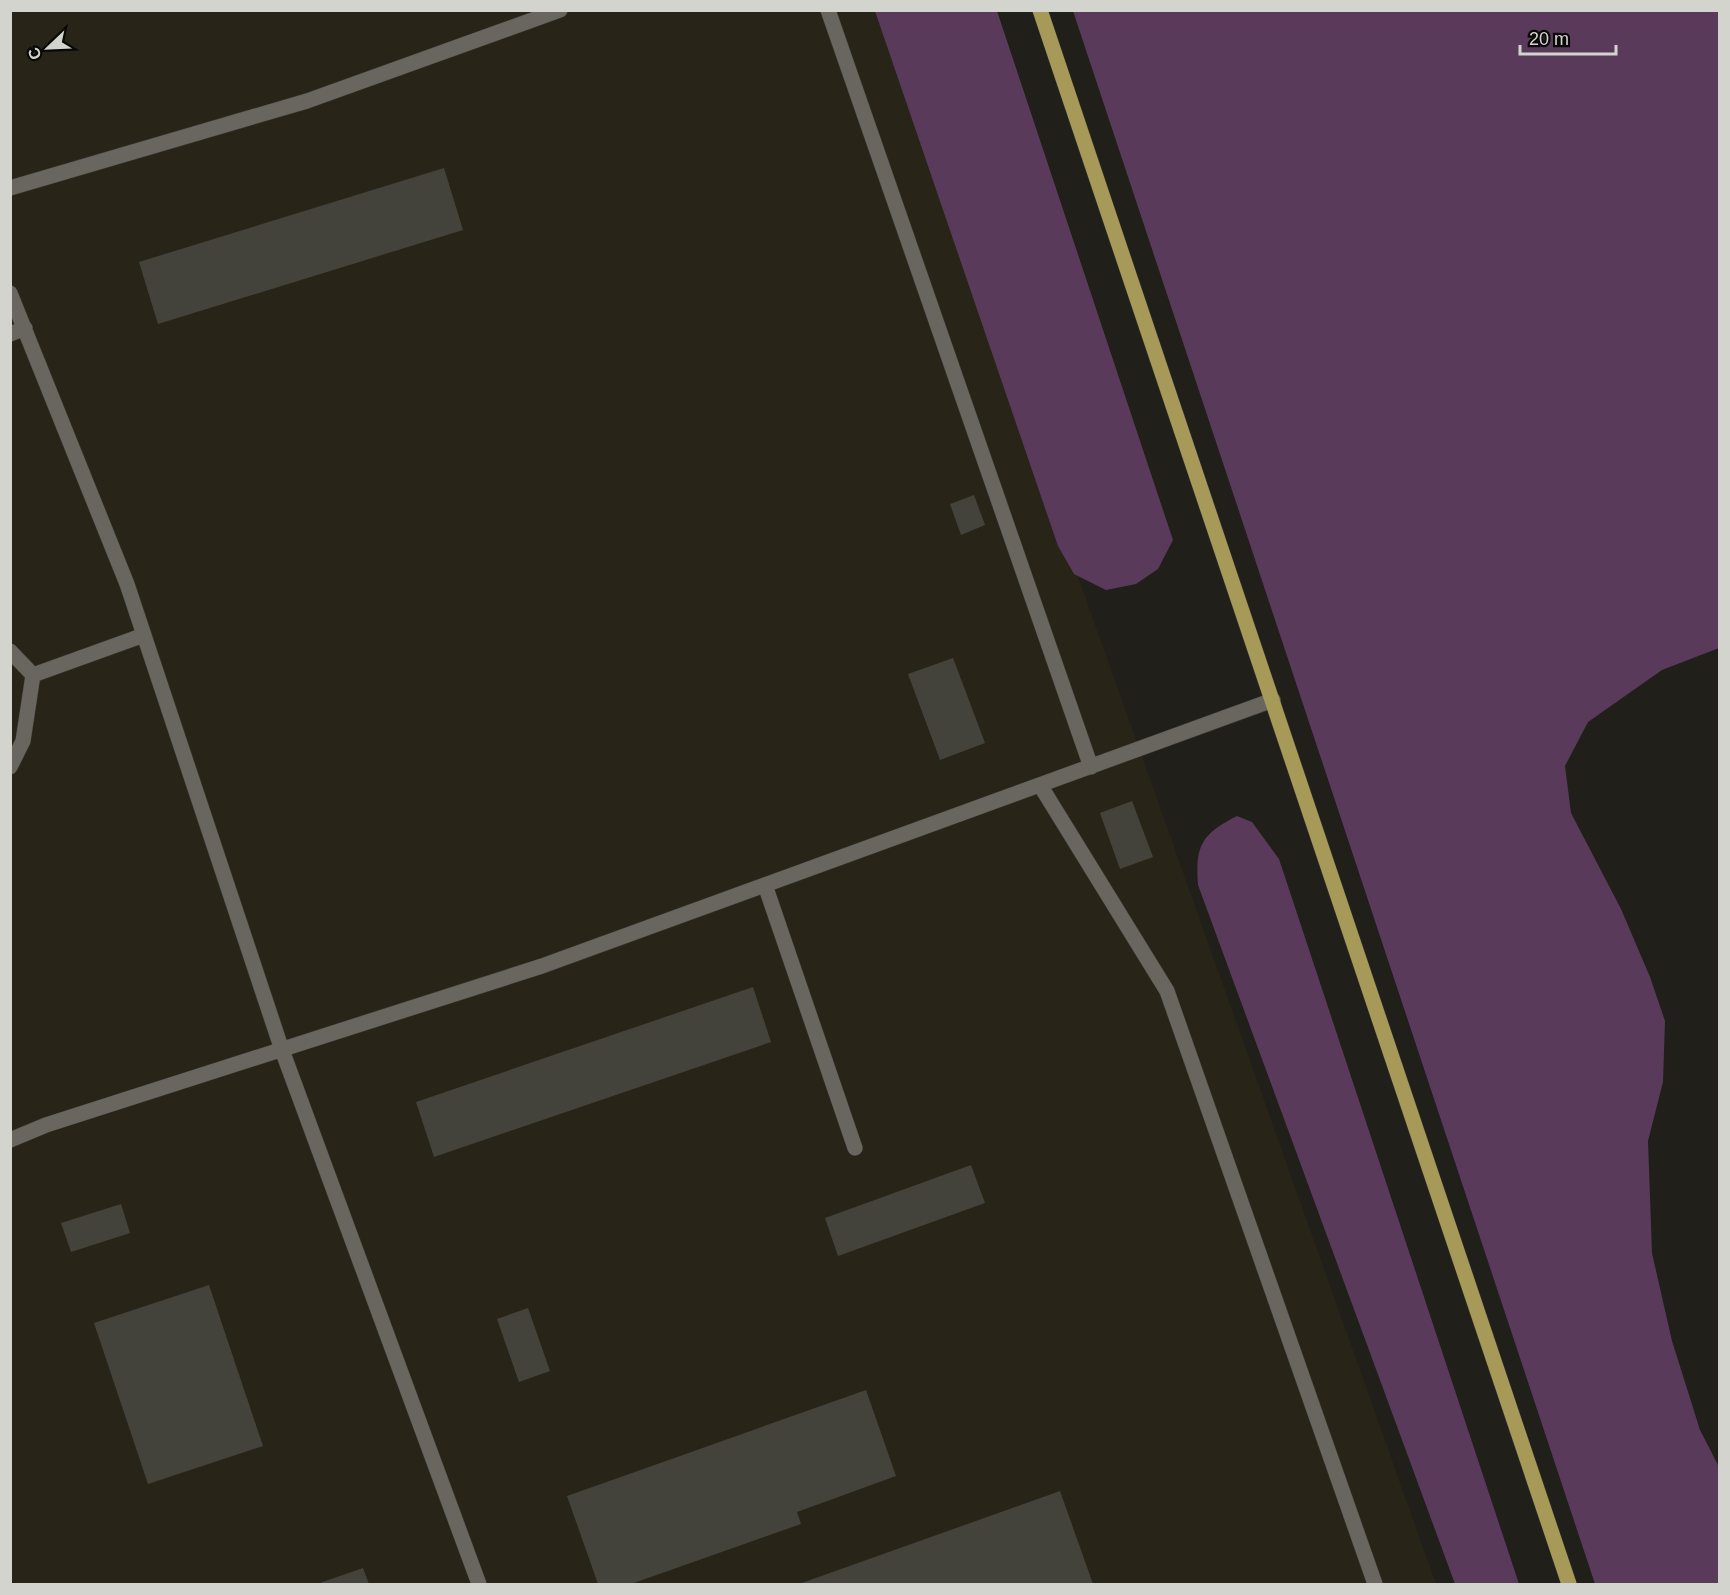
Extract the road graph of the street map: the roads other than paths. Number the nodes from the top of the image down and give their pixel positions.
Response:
1 (560, 10) edge
2 (828, 10) edge
3 (1040, 10) edge
4 (10, 188) edge
5 (10, 293) edge
6 (18, 331) edge
7 (144, 635) junction
8 (10, 651) edge
9 (33, 675) junction
10 (1273, 700) junction
11 (1090, 766) junction
12 (10, 767) edge
13 (1040, 785) junction
14 (765, 885) junction
15 (282, 1050) junction
16 (10, 1140) edge
17 (855, 1148) dead end
18 (479, 1584) edge
19 (1375, 1584) edge
20 (1569, 1584) edge

1 - 4 lane
2 - 11 lane
3 - 10 main road
5 - 6 lane
6 - 7 lane
7 - 9 lane
7 - 15 lane
8 - 9 lane
9 - 12 lane
10 - 11 lane
10 - 20 main road
11 - 13 lane
13 - 14 lane
13 - 19 lane
14 - 15 lane
14 - 17 lane
15 - 16 lane
15 - 18 lane

